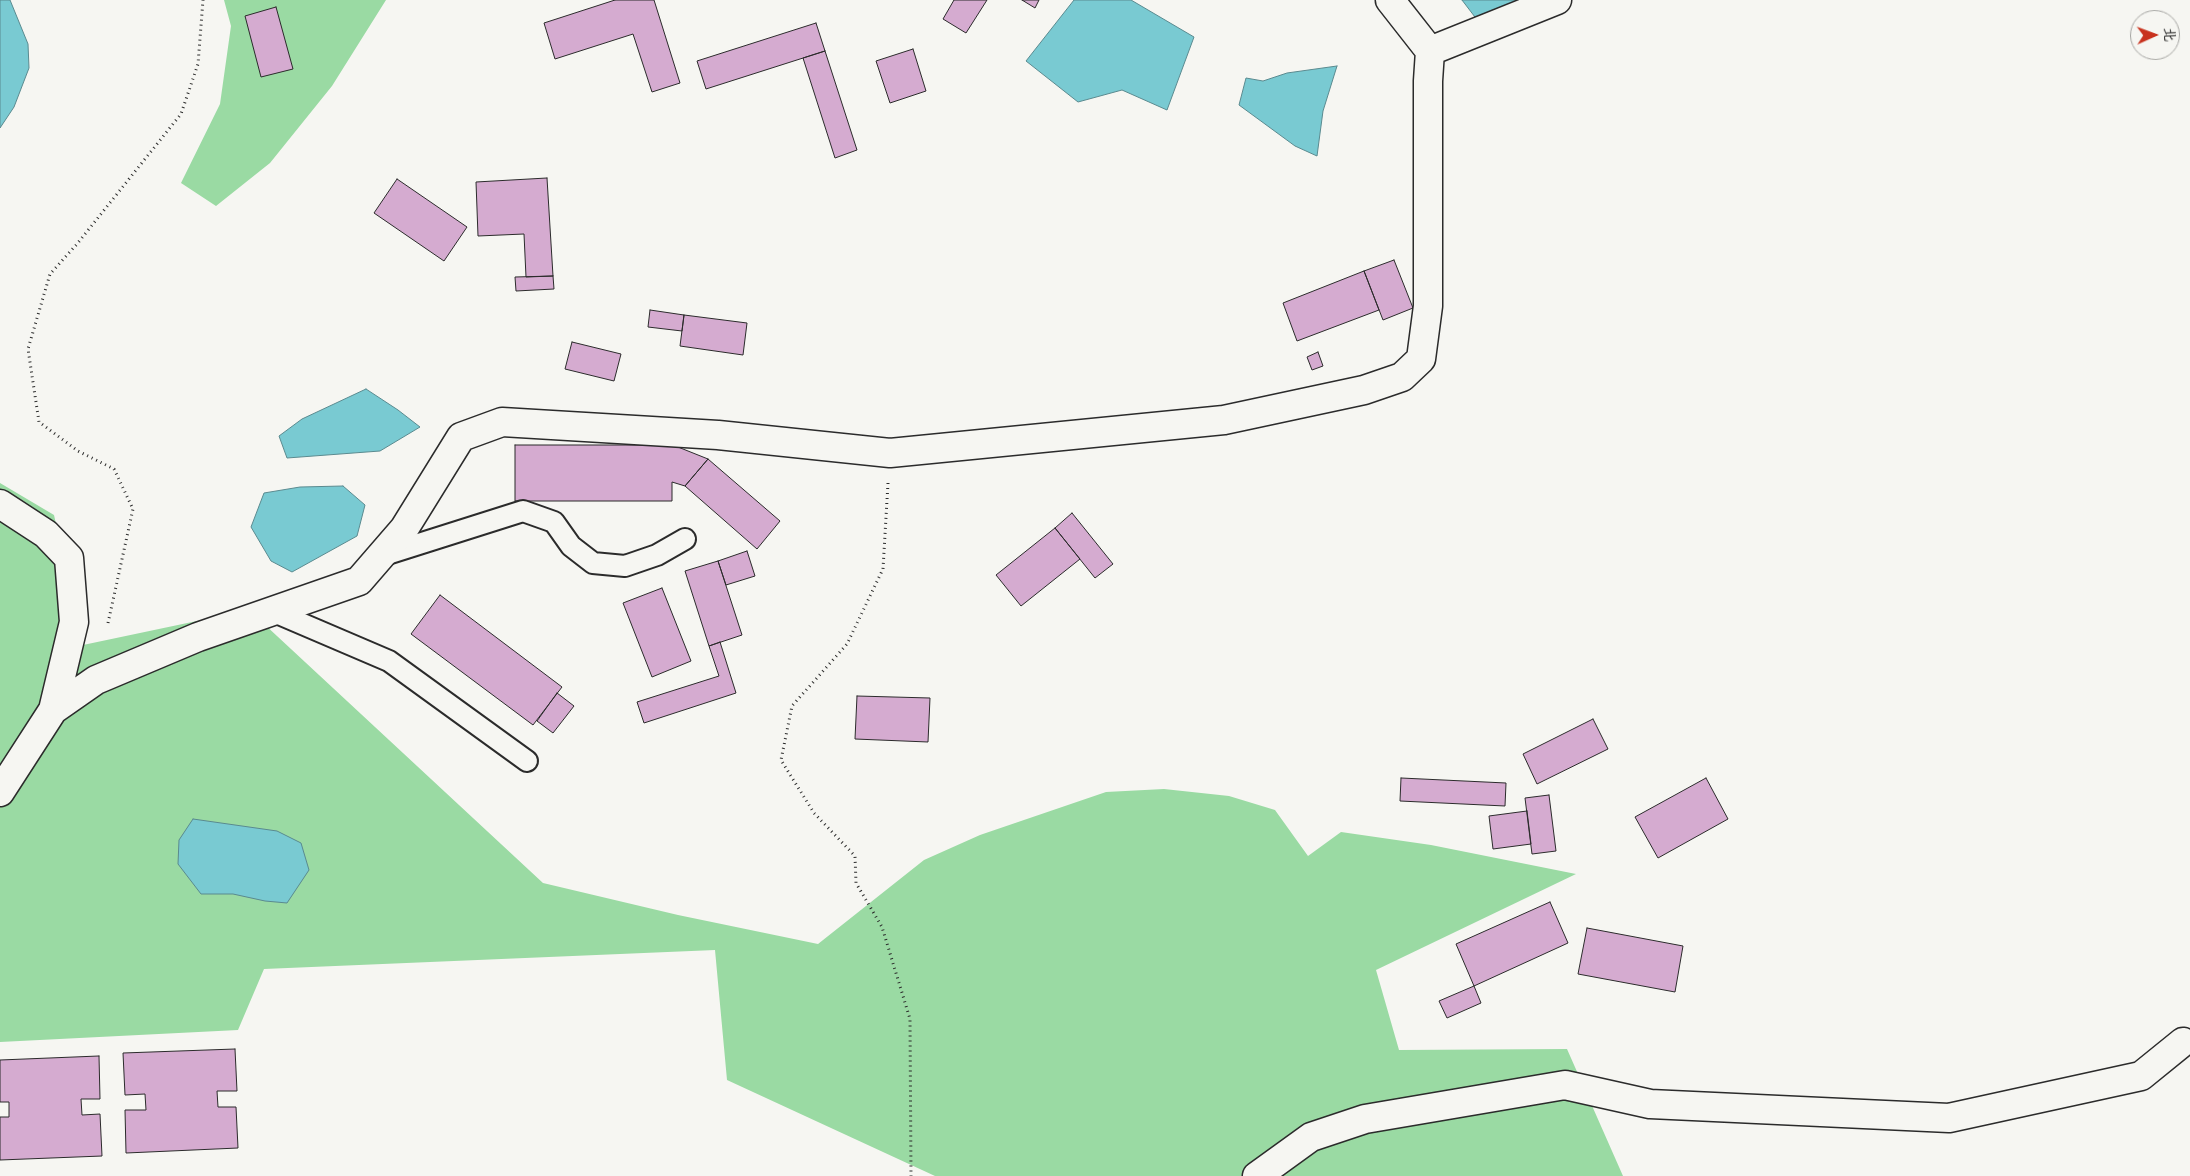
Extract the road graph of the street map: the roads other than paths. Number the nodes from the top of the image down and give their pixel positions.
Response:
1 (1390, 0) edge
2 (1557, 0) edge
3 (1430, 52) junction
4 (0, 504) edge
5 (685, 539) dead end
6 (381, 556) junction
7 (272, 611) junction
8 (54, 710) junction
9 (527, 761) dead end
10 (0, 792) edge
11 (2183, 1042) dead end
12 (1258, 1176) edge

1 - 3 street
2 - 3 street
3 - 6 street
4 - 8 street
5 - 6 lane
6 - 7 street
7 - 8 street
7 - 9 lane
8 - 10 street
11 - 12 street

